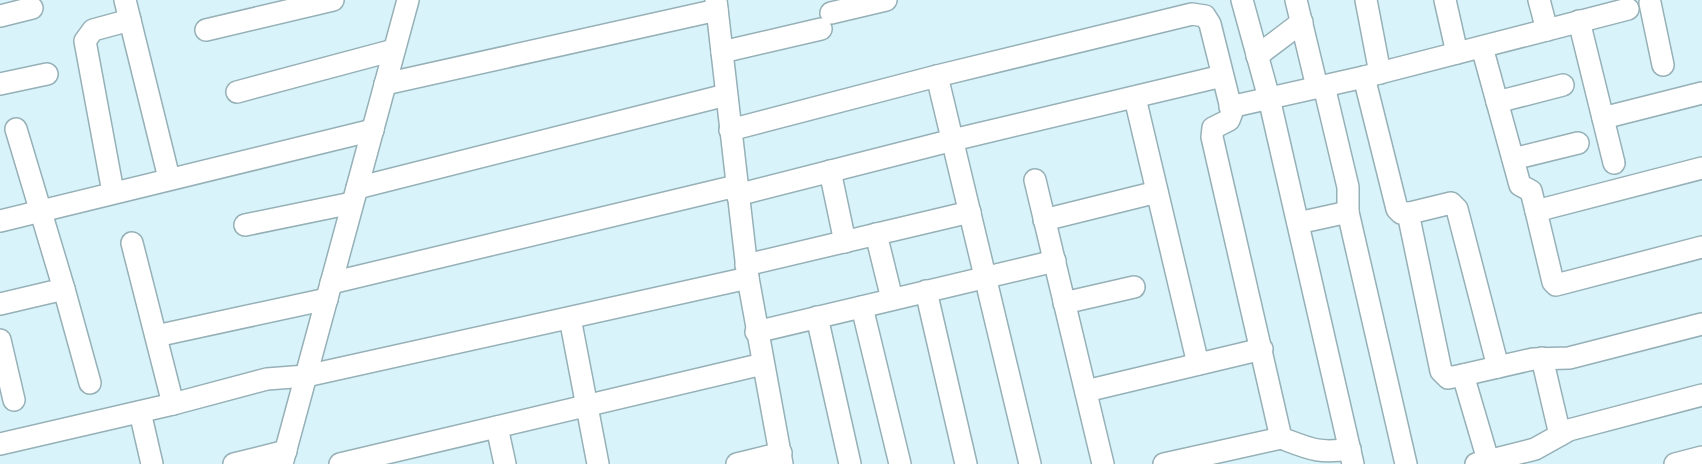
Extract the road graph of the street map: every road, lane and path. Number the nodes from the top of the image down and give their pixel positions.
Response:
1 (333, 0) edge
2 (408, 0) edge
3 (886, 0) edge
4 (1242, 0) edge
5 (1296, 0) edge
6 (1366, 0) edge
7 (1445, 0) edge
8 (1539, 0) edge
9 (1657, 2) edge
10 (1627, 4) edge
11 (716, 5) edge
12 (32, 8) dead end
13 (128, 10) edge
14 (0, 16) edge
15 (1579, 21) junction
16 (1302, 22) junction
17 (206, 30) dead end
18 (1547, 30) junction
19 (1482, 47) junction
20 (394, 50) junction
21 (722, 52) junction
22 (1457, 53) junction
23 (1257, 56) junction
24 (1662, 65) dead end
25 (47, 74) dead end
26 (1372, 75) junction
27 (938, 76) junction
28 (1222, 76) junction
29 (0, 84) edge
30 (385, 84) junction
31 (1320, 86) junction
32 (1563, 86) dead end
33 (237, 92) dead end
34 (1702, 92) edge
35 (726, 95) junction
36 (1135, 98) junction
37 (1269, 98) junction
38 (1497, 102) junction
39 (1230, 107) junction
40 (1604, 118) junction
41 (16, 129) dead end
42 (372, 130) junction
43 (730, 130) junction
44 (953, 140) junction
45 (1578, 143) dead end
46 (1513, 159) junction
47 (1614, 163) dead end
48 (1702, 168) edge
49 (830, 171) junction
50 (169, 178) junction
51 (1035, 180) dead end
52 (737, 191) junction
53 (113, 192) junction
54 (1157, 192) junction
55 (354, 196) junction
56 (39, 211) junction
57 (1536, 211) junction
58 (970, 212) junction
59 (1348, 212) junction
60 (1408, 213) junction
61 (1044, 220) junction
62 (0, 221) edge
63 (1298, 223) junction
64 (245, 224) dead end
65 (876, 234) junction
66 (845, 242) junction
67 (132, 244) dead end
68 (1702, 247) edge
69 (1054, 261) junction
70 (747, 271) junction
71 (986, 276) junction
72 (1134, 287) dead end
73 (64, 289) junction
74 (329, 291) junction
75 (926, 291) junction
76 (892, 299) junction
77 (1064, 303) junction
78 (0, 304) edge
79 (862, 306) junction
80 (817, 317) junction
81 (570, 318) junction
82 (1702, 324) edge
83 (756, 332) junction
84 (156, 336) junction
85 (0, 340) edge
86 (1262, 348) junction
87 (1542, 358) junction
88 (763, 364) junction
89 (1198, 364) junction
90 (1498, 367) junction
91 (4, 374) edge
92 (1463, 375) junction
93 (306, 376) junction
94 (90, 383) dead end
95 (1086, 392) junction
96 (1702, 395) edge
97 (14, 400) dead end
98 (173, 404) junction
99 (587, 405) junction
100 (140, 412) junction
101 (496, 427) junction
102 (1560, 435) junction
103 (1281, 438) junction
104 (0, 444) edge
105 (1352, 457) edge
106 (1702, 457) edge
107 (284, 458) edge
108 (781, 459) edge
109 (1482, 462) edge
110 (152, 464) edge
111 (234, 464) edge
112 (340, 464) edge
113 (505, 464) edge
114 (598, 464) edge
115 (736, 464) edge
116 (850, 464) edge
117 (900, 464) edge
118 (966, 464) edge
119 (1030, 464) edge
120 (1103, 464) edge
121 (1164, 464) edge
122 (1406, 464) edge
123 (1674, 464) edge

1 - 17 street
2 - 20 street
3 - 21 street
4 - 23 street
5 - 16 street
6 - 26 street
7 - 22 street
8 - 18 street
9 - 10 street
9 - 24 street
10 - 15 street
11 - 21 street
11 - 30 street
12 - 14 street
13 - 50 street
13 - 53 street
15 - 18 street
15 - 40 street
16 - 23 street
16 - 31 street
18 - 19 street
19 - 22 street
19 - 38 street
20 - 30 street
20 - 33 street
21 - 35 street
22 - 26 street
23 - 37 street
25 - 29 street
26 - 31 street
26 - 60 street
27 - 28 street
27 - 43 street
27 - 44 street
28 - 36 street
28 - 39 street
30 - 42 street
31 - 37 street
31 - 59 street
32 - 38 street
34 - 40 street
35 - 43 street
35 - 55 street
36 - 44 street
36 - 54 street
37 - 39 street
37 - 63 street
38 - 46 street
39 - 86 street
40 - 47 street
41 - 56 street
42 - 50 street
42 - 55 street
43 - 52 street
44 - 49 street
44 - 58 street
45 - 46 street
46 - 57 street
48 - 57 street
49 - 52 street
49 - 66 street
50 - 53 street
51 - 61 street
52 - 70 street
52 - 74 street
53 - 56 street
54 - 61 street
54 - 89 street
55 - 64 street
55 - 74 street
56 - 62 street
56 - 73 street
57 - 68 street
58 - 65 street
58 - 71 street
59 - 63 street
59 - 122 street
60 - 90 street
60 - 92 street
61 - 69 street
63 - 105 street
65 - 66 street
65 - 76 street
66 - 70 street
67 - 84 street
69 - 71 street
69 - 77 street
70 - 81 street
70 - 83 street
71 - 75 street
71 - 119 street
72 - 77 street
73 - 78 street
73 - 94 street
74 - 84 street
74 - 93 street
75 - 76 street
75 - 118 street
76 - 79 street
77 - 95 street
79 - 80 street
79 - 117 street
80 - 83 street
80 - 116 street
81 - 93 street
81 - 99 street
82 - 87 street
83 - 88 street
84 - 98 street
85 - 91 street
86 - 89 street
86 - 103 street
87 - 90 street
87 - 102 street
88 - 99 street
88 - 108 street
89 - 95 street
90 - 92 street
91 - 97 street
92 - 109 street
93 - 98 street
93 - 107 street
95 - 120 street
96 - 102 street
98 - 100 street
99 - 101 street
99 - 114 street
100 - 104 street
100 - 110 street
101 - 112 street
101 - 113 street
102 - 109 street
103 - 105 street
103 - 121 street
106 - 123 street
107 - 111 street
108 - 115 street

